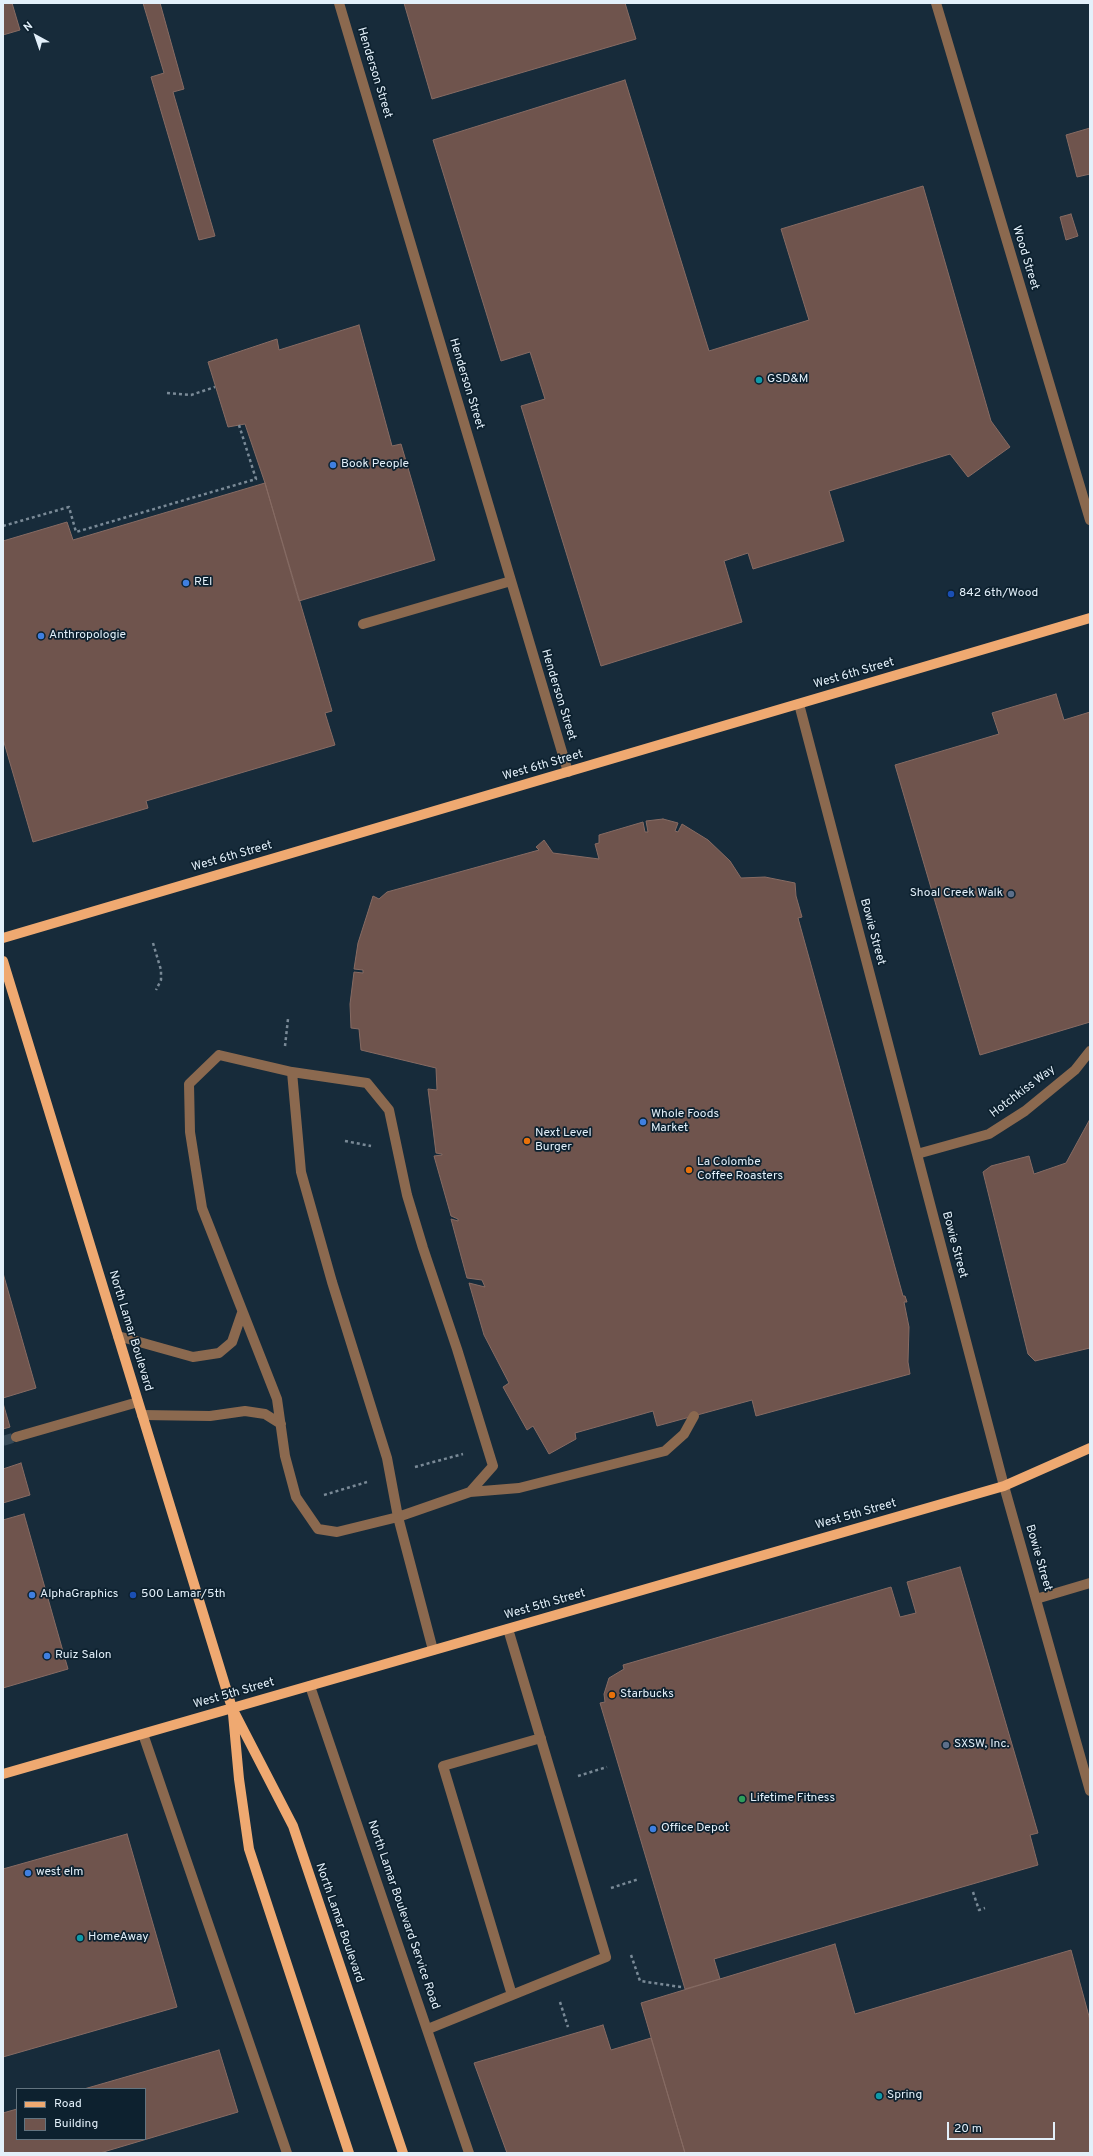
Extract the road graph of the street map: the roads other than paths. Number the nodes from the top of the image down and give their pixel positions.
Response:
1 (339, 3) edge
2 (936, 3) edge
3 (1090, 520) edge
4 (511, 581) junction
5 (1090, 618) edge
6 (363, 624) dead end
7 (799, 704) junction
8 (568, 772) junction
9 (3, 938) edge
10 (3, 961) edge
11 (1090, 1051) edge
12 (292, 1072) junction
13 (917, 1154) junction
14 (242, 1313) junction
15 (118, 1336) junction
16 (138, 1402) junction
17 (142, 1415) junction
18 (694, 1416) dead end
19 (281, 1424) junction
20 (16, 1437) tunnel mouth
21 (1090, 1448) edge
22 (1004, 1486) junction
23 (470, 1492) junction
24 (398, 1517) junction
25 (1090, 1583) edge
26 (1036, 1599) junction
27 (508, 1629) junction
28 (434, 1650) junction
29 (310, 1686) junction
30 (232, 1708) junction
31 (143, 1734) junction
32 (541, 1738) junction
33 (3, 1774) edge
34 (1090, 1791) edge
35 (512, 1995) junction
36 (428, 2029) junction
37 (287, 2153) edge
38 (348, 2153) edge
39 (403, 2153) edge
40 (469, 2153) edge

1 - 4 street, Henderson Street
2 - 3 street, Wood Street
4 - 6 street
4 - 8 street, Henderson Street
5 - 7 main road, West 6th Street
7 - 8 main road, West 6th Street
7 - 13 street, Bowie Street
8 - 9 main road, West 6th Street
10 - 15 main road, North Lamar Boulevard
11 - 13 street, Hotchkiss Way
12 - 14 street
12 - 23 street
12 - 24 street
13 - 22 street, Bowie Street
14 - 15 street
14 - 19 street
15 - 16 main road, North Lamar Boulevard
16 - 17 main road, North Lamar Boulevard
16 - 20 street
17 - 19 street
17 - 30 main road, North Lamar Boulevard
18 - 23 street
19 - 24 street
21 - 22 main road, West 5th Street
22 - 26 street, Bowie Street
22 - 27 main road, West 5th Street
23 - 24 street
24 - 28 street
25 - 26 street
26 - 34 street, Bowie Street
27 - 28 main road, West 5th Street
27 - 32 street
28 - 29 main road, West 5th Street
29 - 30 main road, West 5th Street
29 - 36 street, North Lamar Boulevard Service Road
30 - 31 main road, West 5th Street
30 - 38 main road, North Lamar Boulevard
30 - 39 main road, North Lamar Boulevard
31 - 33 main road, West 5th Street
31 - 37 street
32 - 35 street
32 - 35 street
35 - 36 street
36 - 40 street, North Lamar Boulevard Service Road

